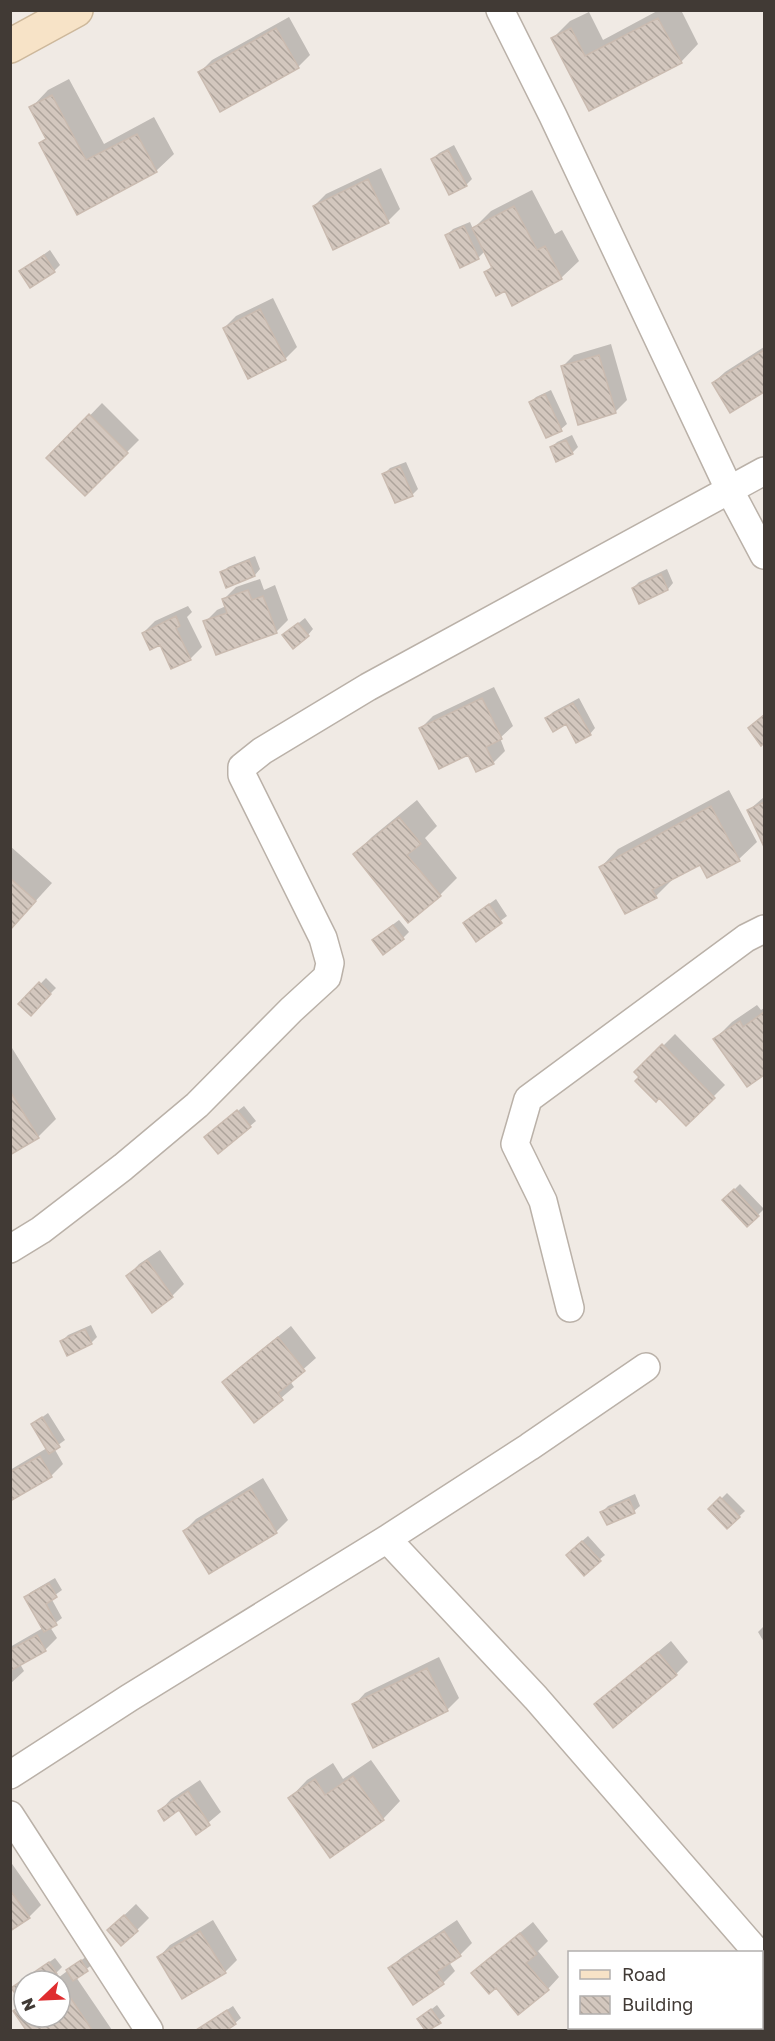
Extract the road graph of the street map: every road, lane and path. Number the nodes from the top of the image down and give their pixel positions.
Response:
1 (76, 10) edge
2 (500, 10) edge
3 (10, 46) edge
4 (765, 471) edge
5 (729, 489) junction
6 (765, 555) edge
7 (765, 929) edge
8 (10, 1249) edge
9 (570, 1308) dead end
10 (646, 1367) dead end
11 (387, 1539) junction
12 (10, 1775) edge
13 (10, 1815) edge
14 (755, 1951) edge
15 (149, 2031) edge

1 - 3 main road
2 - 5 street
4 - 5 street
5 - 6 street
5 - 8 street
7 - 9 street
10 - 11 street
11 - 12 street
11 - 14 street
13 - 15 street

